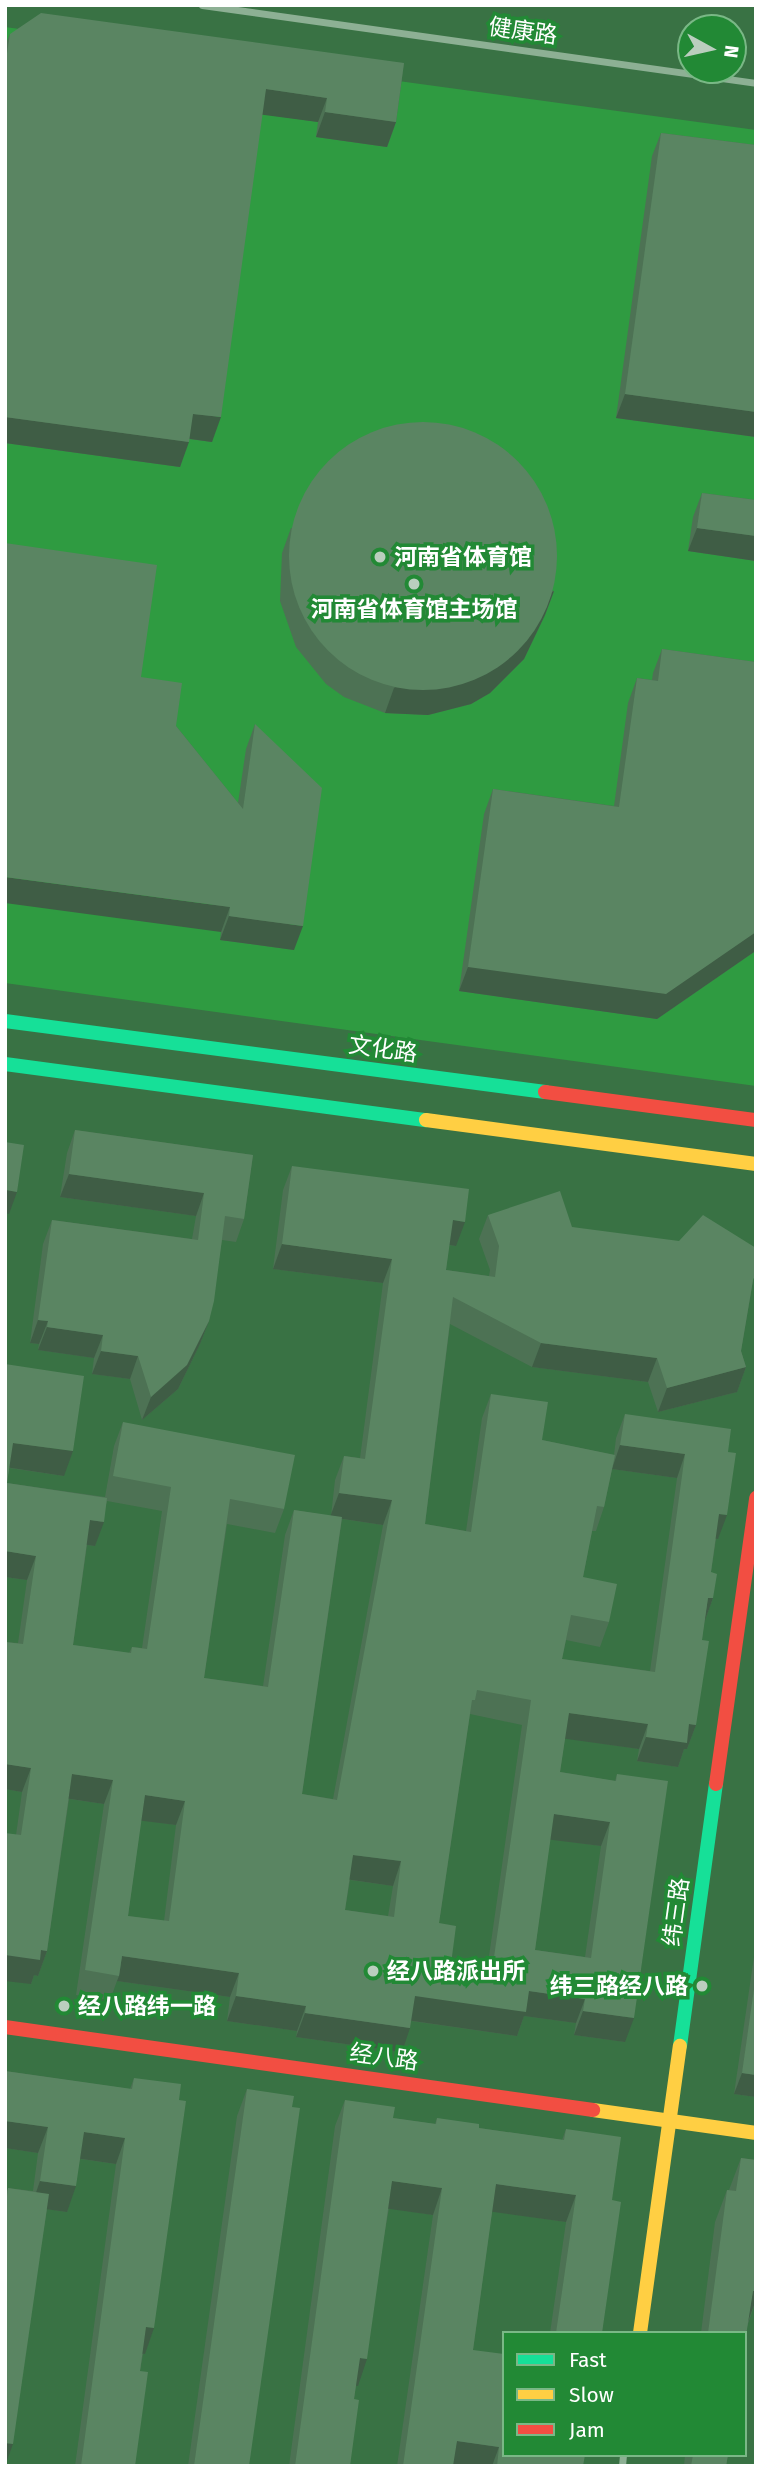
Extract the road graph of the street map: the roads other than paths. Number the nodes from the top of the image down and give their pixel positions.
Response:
1 (202, 5) edge
2 (756, 83) edge
3 (5, 1021) edge
4 (5, 1064) edge
5 (756, 1120) edge
6 (756, 1164) edge
7 (756, 1498) edge
8 (5, 2027) edge
9 (670, 2121) junction
10 (756, 2133) edge
11 (640, 2331) edge

1 - 2 street, 健康路
3 - 5 street, 文化路
4 - 6 street
7 - 9 street, 纬三路
8 - 9 street, 经八路
9 - 10 street, 经八路
9 - 11 street, 纬三路

